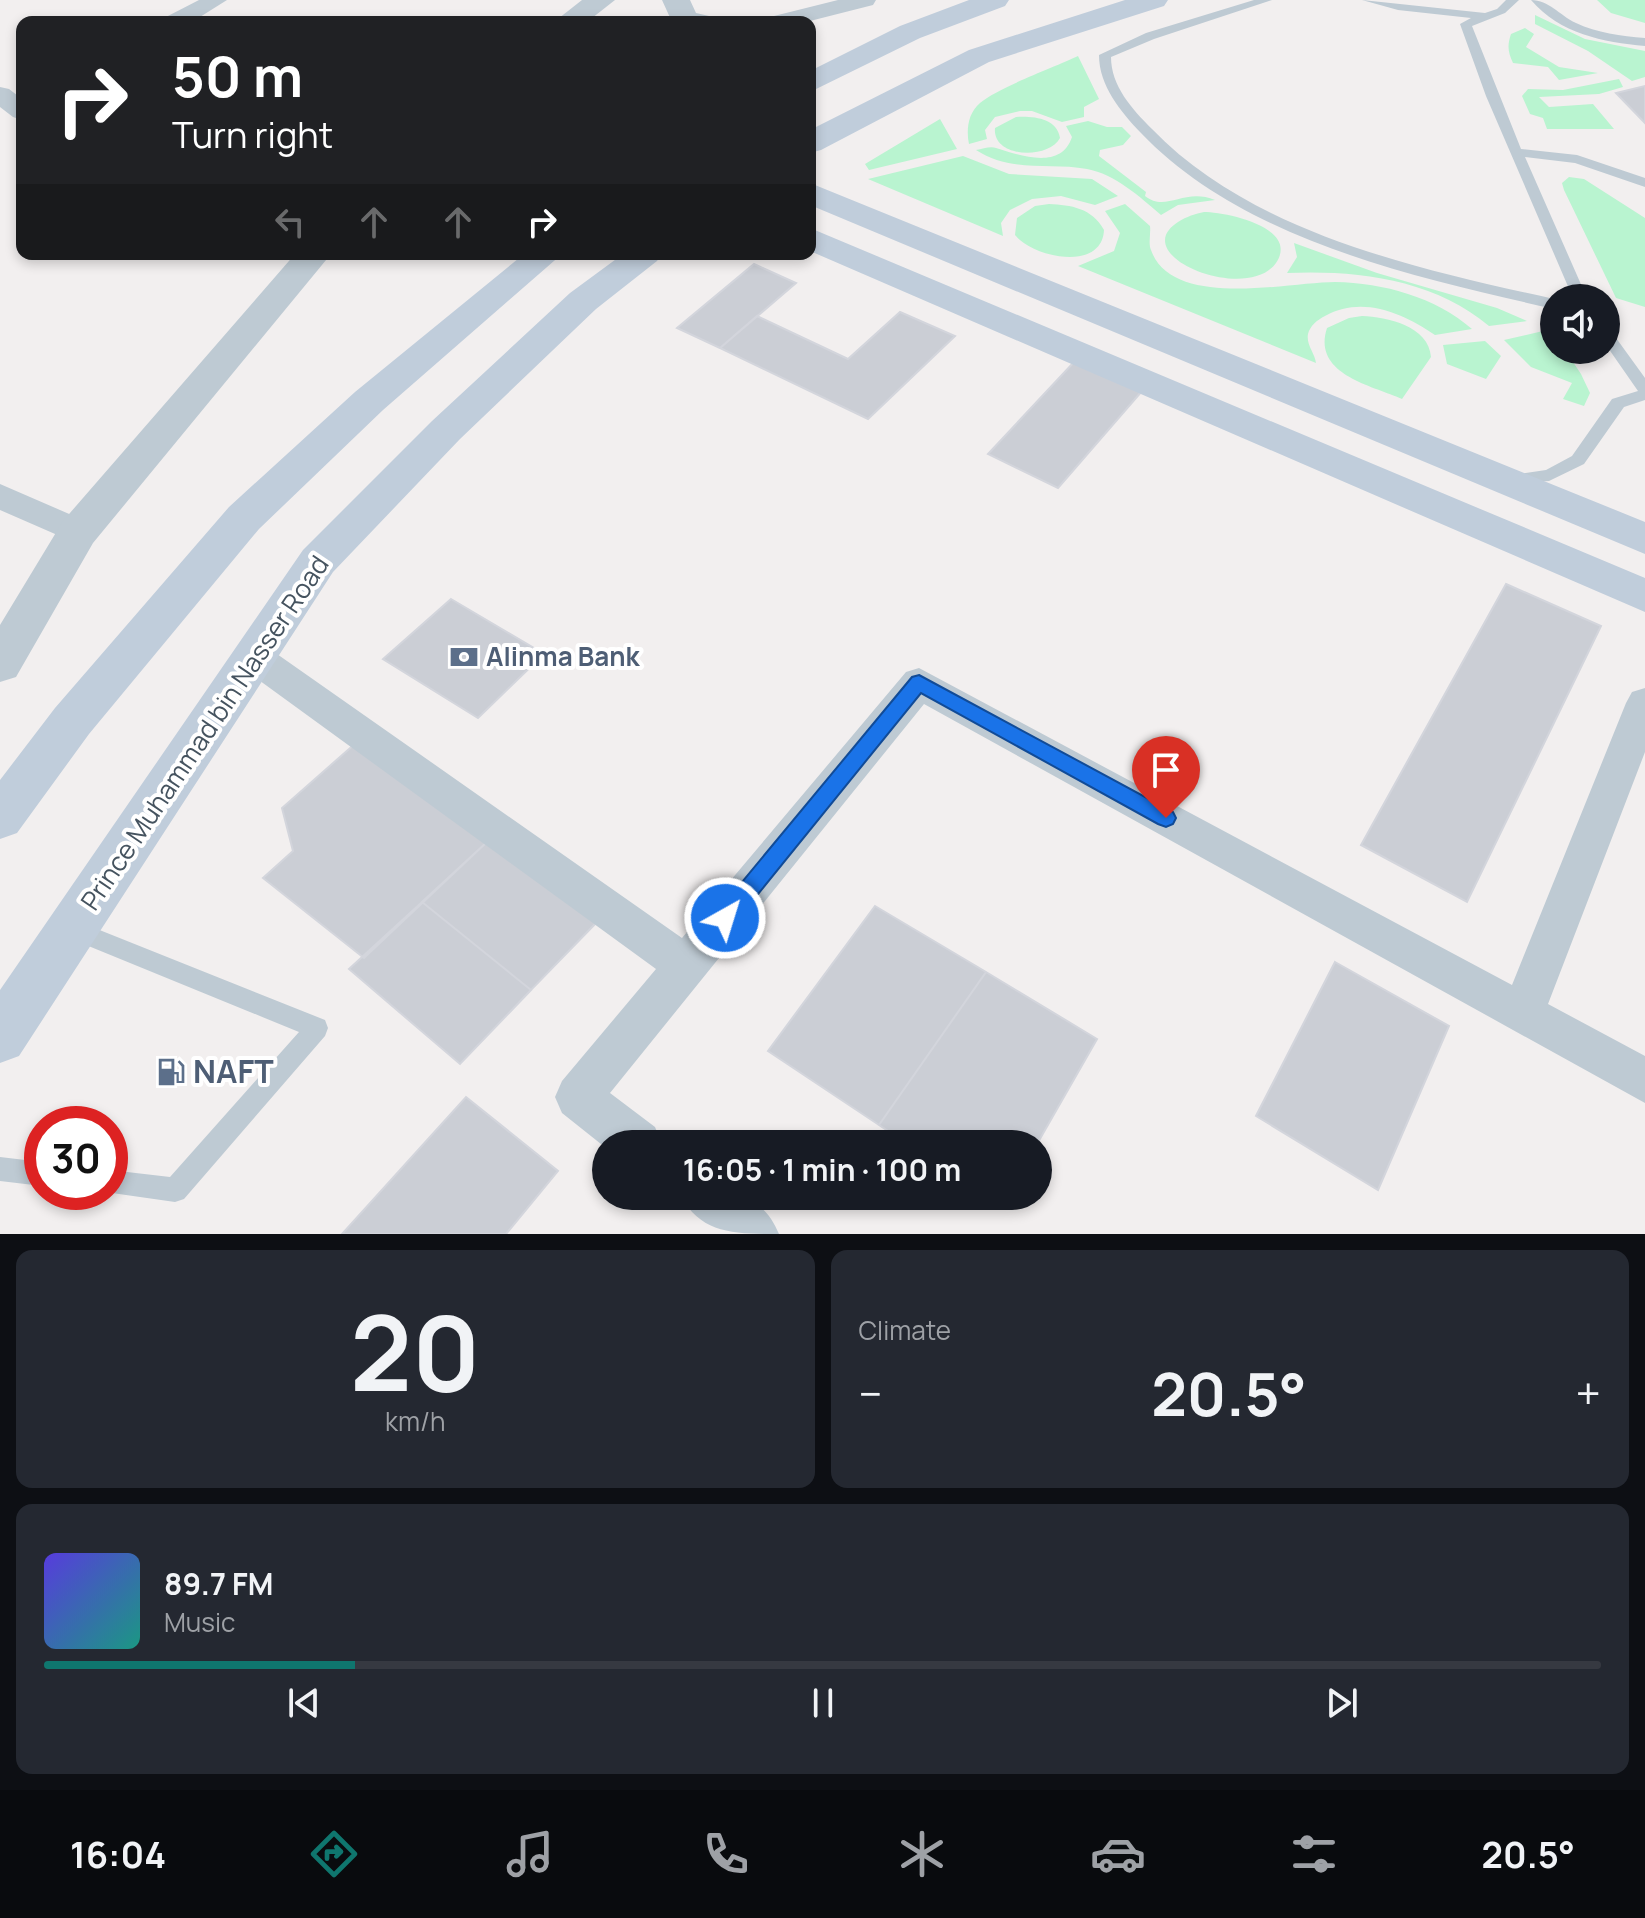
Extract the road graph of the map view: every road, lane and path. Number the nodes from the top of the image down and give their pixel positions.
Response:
1 (216, 0) edge
2 (601, 0) edge
3 (865, 0) edge
4 (995, 0) edge
5 (1154, 0) edge
6 (1266, 0) edge
7 (1368, 0) edge
8 (1513, 0) edge
9 (1537, 0) edge
10 (185, 16) edge
11 (577, 16) edge
12 (802, 16) edge
13 (1482, 16) junction
14 (1645, 42) edge
15 (816, 80) edge
16 (0, 94) edge
17 (16, 107) edge
18 (816, 140) edge
19 (1516, 152) junction
20 (1645, 183) edge
21 (816, 195) edge
22 (816, 241) edge
23 (309, 260) edge
24 (538, 260) edge
25 (637, 260) edge
26 (1574, 284) edge
27 (1540, 301) edge
28 (1620, 355) edge
29 (1645, 392) edge
30 (1503, 480) junction
31 (0, 496) edge
32 (78, 532) junction
33 (1645, 539) edge
34 (1645, 596) edge
35 (254, 657) junction
36 (0, 664) edge
37 (1645, 703) edge
38 (0, 818) edge
39 (72, 929) junction
40 (686, 965) junction
41 (1522, 1014) junction
42 (0, 1037) edge
43 (1645, 1081) edge
44 (620, 1130) edge
45 (0, 1169) edge
46 (24, 1172) edge
47 (128, 1184) edge
48 (723, 1210) edge
49 (754, 1234) edge

1 - 10 street
2 - 11 street
3 - 12 street
4 - 15 main road
5 - 18 main road
6 - 27 lane
7 - 13 lane
8 - 13 lane
9 - 14 lane
13 - 19 lane
16 - 17 street
19 - 20 lane
19 - 26 lane
21 - 30 main road
22 - 34 main road
23 - 32 street
24 - 38 main road
25 - 35 main road, Prince Muhammad bin Nasser Road
28 - 29 lane
29 - 30 lane
30 - 33 main road
31 - 32 street
32 - 36 street
35 - 39 main road, Prince Muhammad bin Nasser Road
35 - 40 street
37 - 41 street
39 - 42 main road, Prince Muhammad bin Nasser Road
39 - 47 lane
40 - 41 street
40 - 44 street
41 - 43 street
45 - 46 lane
48 - 49 street

